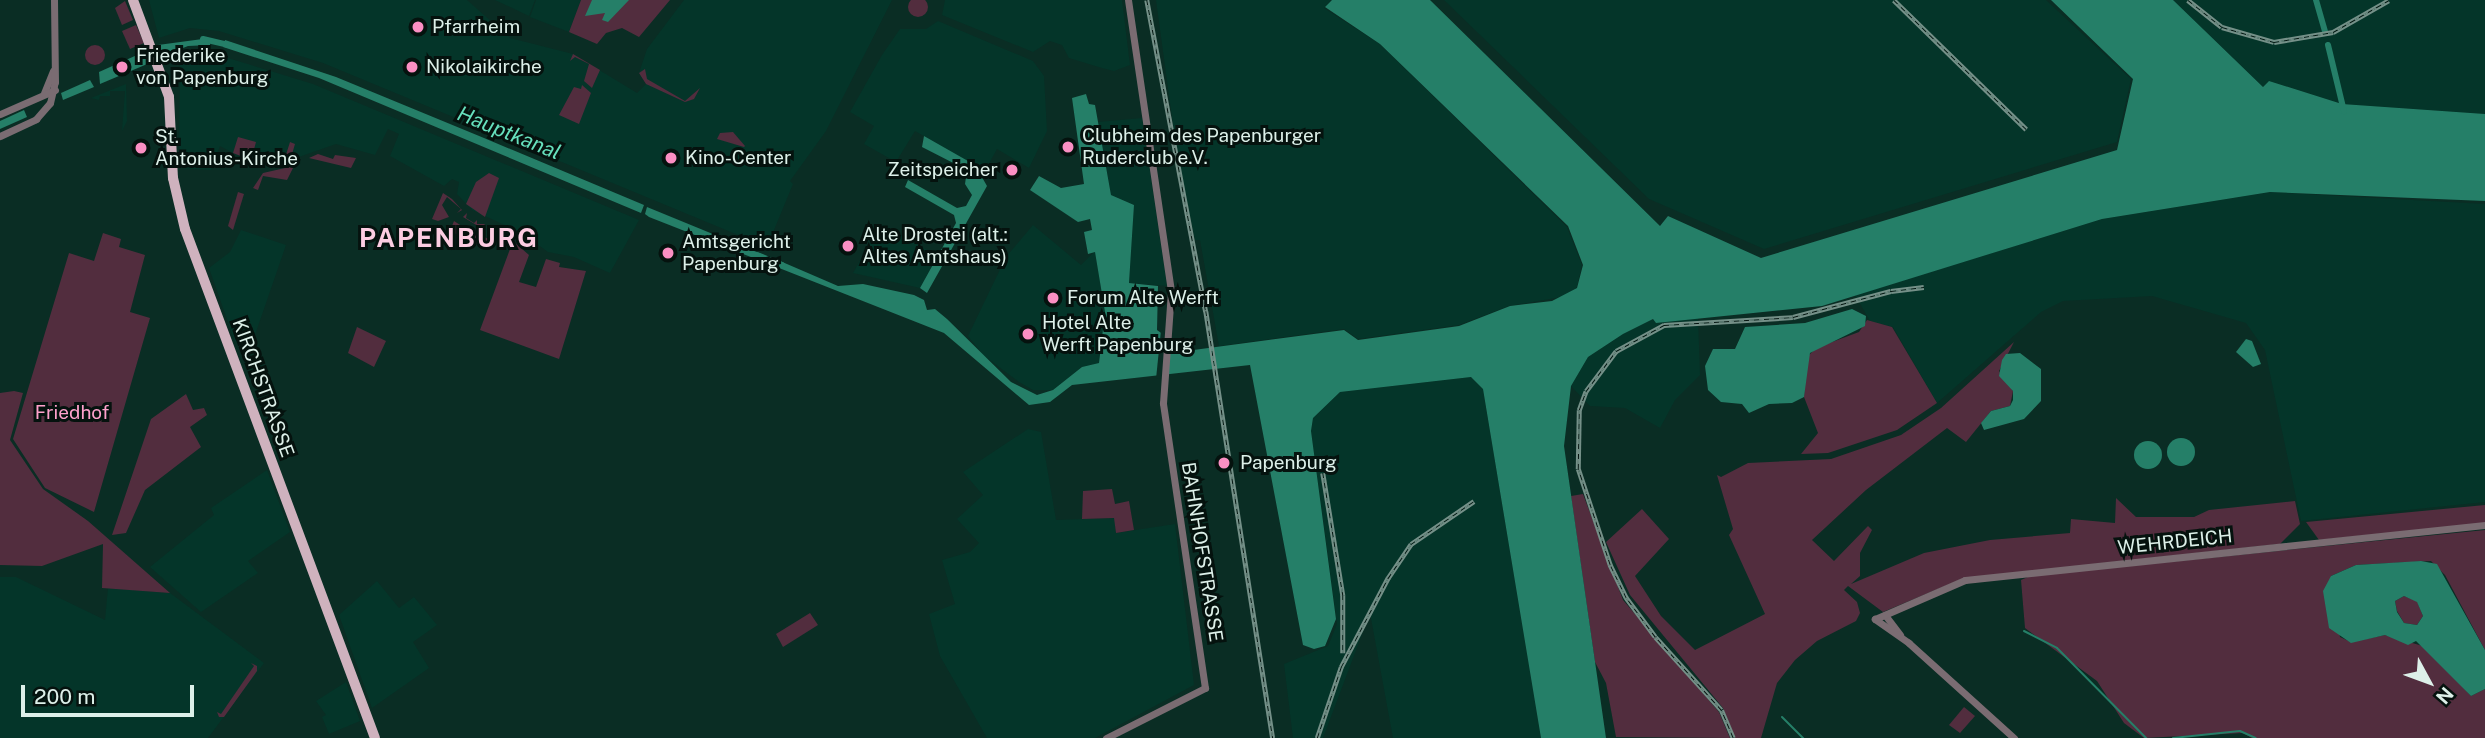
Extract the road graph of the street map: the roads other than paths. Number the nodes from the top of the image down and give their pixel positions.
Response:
1 (54, 0) edge
2 (133, 0) edge
3 (1128, 0) edge
4 (54, 69) junction
5 (55, 90) junction
6 (44, 93) junction
7 (0, 114) edge
8 (0, 136) edge
9 (2485, 525) edge
10 (1885, 615) junction
11 (1902, 638) junction
12 (375, 738) edge
13 (1106, 738) edge
14 (2014, 738) edge

1 - 4 street
2 - 12 main road, KIRCHSTRASSE
3 - 13 street, BAHNHOFSTRASSE
4 - 5 street
4 - 6 street
5 - 6 street
5 - 8 street
6 - 7 street
9 - 10 street, WEHRDEICH
10 - 11 street
10 - 11 street, WEHRDEICH
11 - 14 street

